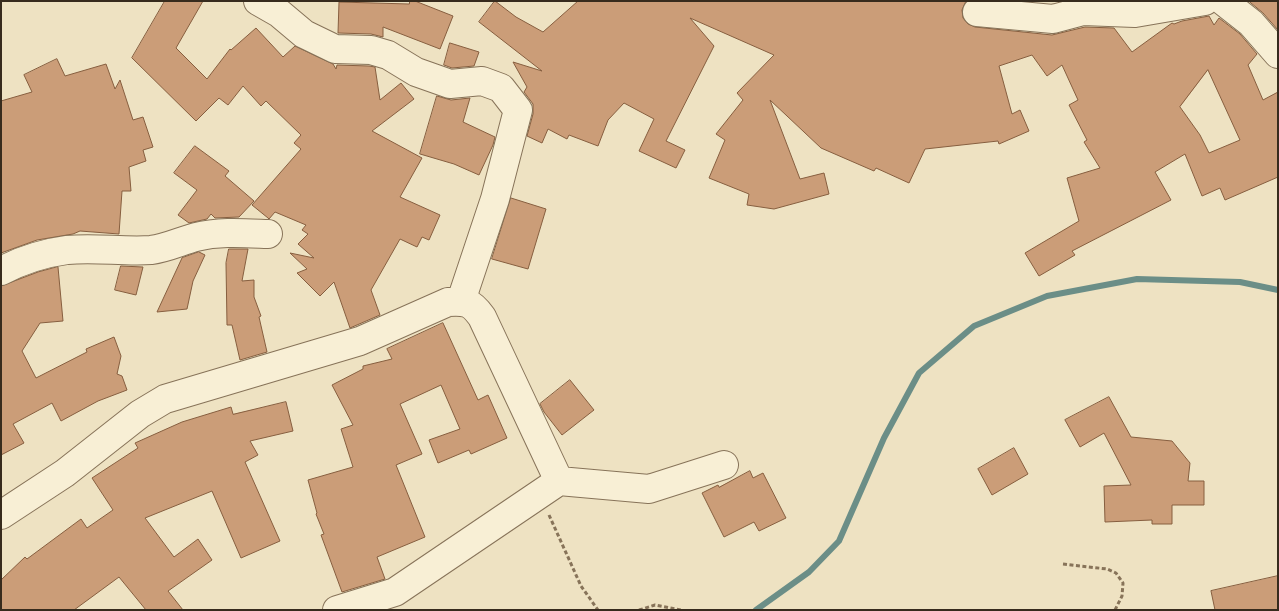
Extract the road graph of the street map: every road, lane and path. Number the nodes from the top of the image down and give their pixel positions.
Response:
1 (258, 1) edge
2 (1204, 1) edge
3 (1223, 1) edge
4 (977, 12) dead end
5 (1278, 54) edge
6 (268, 234) dead end
7 (1, 270) edge
8 (461, 301) junction
9 (724, 465) dead end
10 (549, 488) junction
11 (1, 516) edge
12 (1064, 564) dead end
13 (337, 610) edge
14 (598, 610) edge
15 (639, 610) edge
16 (681, 610) edge
17 (1114, 610) edge

1 - 8 street
2 - 4 street
3 - 5 street
6 - 7 street
8 - 10 street
8 - 11 street
9 - 10 street
10 - 13 street
10 - 14 path
12 - 17 path
15 - 16 path

